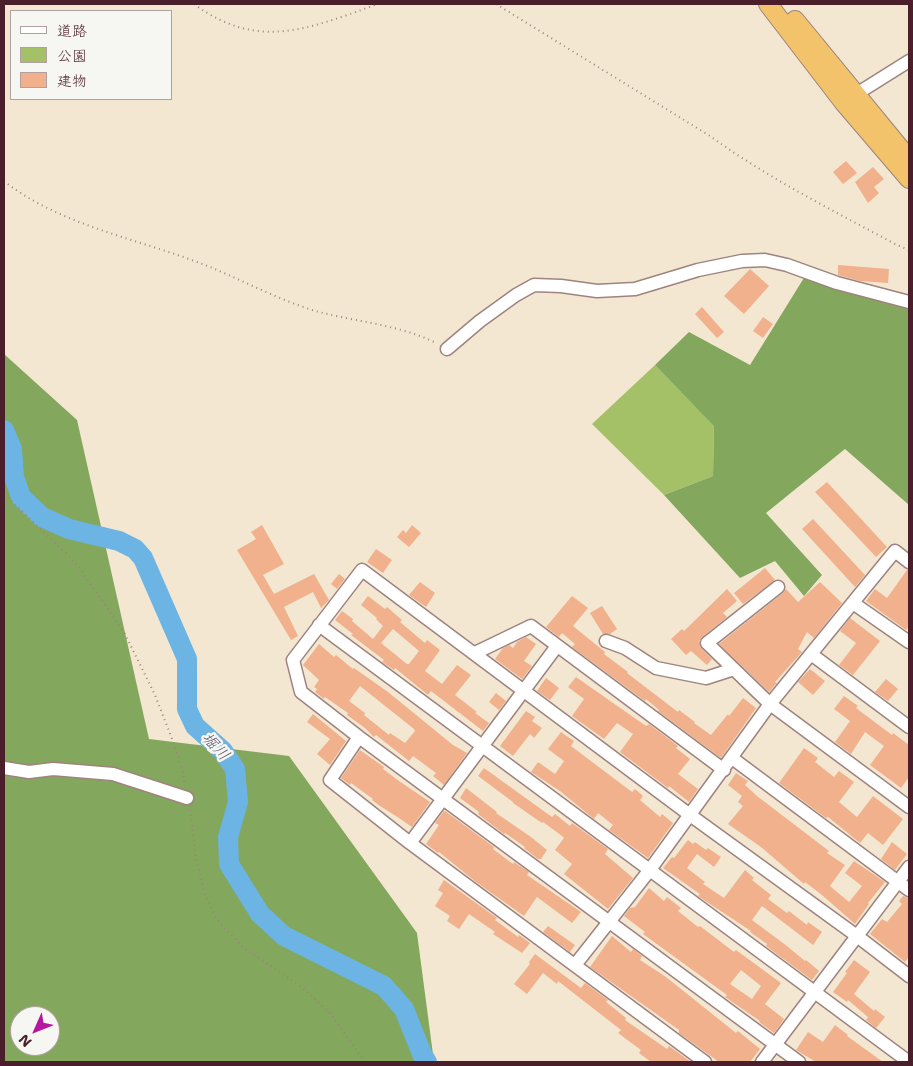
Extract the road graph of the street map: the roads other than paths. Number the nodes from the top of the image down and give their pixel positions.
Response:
1 (768, 4) edge
2 (783, 4) edge
3 (909, 60) edge
4 (849, 99) junction
5 (909, 159) edge
6 (909, 179) edge
7 (909, 302) edge
8 (447, 349) road end
9 (909, 562) edge
10 (778, 586) dead end
11 (853, 603) junction
12 (319, 624) junction
13 (606, 641) dead end
14 (909, 642) edge
15 (557, 646) junction
16 (475, 653) junction
17 (811, 654) junction
18 (734, 669) junction
19 (524, 691) junction
20 (770, 704) junction
21 (909, 727) edge
22 (359, 737) junction
23 (482, 746) junction
24 (732, 758) junction
25 (4, 768) edge
26 (724, 770) junction
27 (187, 798) road end
28 (443, 800) junction
29 (909, 807) edge
30 (690, 815) junction
31 (410, 843) junction
32 (909, 867) edge
33 (649, 871) junction
34 (898, 882) junction
35 (909, 890) edge
36 (610, 922) junction
37 (857, 936) junction
38 (575, 965) junction
39 (909, 976) edge
40 (814, 993) junction
41 (775, 1045) junction
42 (705, 1062) edge
43 (762, 1062) edge
44 (799, 1062) edge
45 (909, 1062) edge

1 - 4 highway
2 - 4 highway
3 - 4 street
4 - 5 highway
4 - 6 highway
7 - 8 street
9 - 11 street
10 - 18 street
11 - 14 street
11 - 17 street
12 - 16 street
12 - 22 street
12 - 23 street
13 - 18 street
15 - 16 street
15 - 19 street
15 - 26 street
16 - 19 street
17 - 20 street
17 - 21 street
18 - 20 street
19 - 23 street
19 - 30 street
20 - 24 street
20 - 29 street
22 - 28 street
22 - 31 street
23 - 28 street
23 - 33 street
24 - 26 street
24 - 34 street
25 - 27 street
26 - 30 street
28 - 31 street
28 - 36 street
30 - 33 street
30 - 37 street
31 - 38 street
32 - 34 street
33 - 36 street
33 - 40 street
34 - 35 street
34 - 37 street
36 - 38 street
36 - 41 street
37 - 39 street
37 - 40 street
38 - 42 street
40 - 41 street
40 - 45 street
41 - 43 street
41 - 44 street

